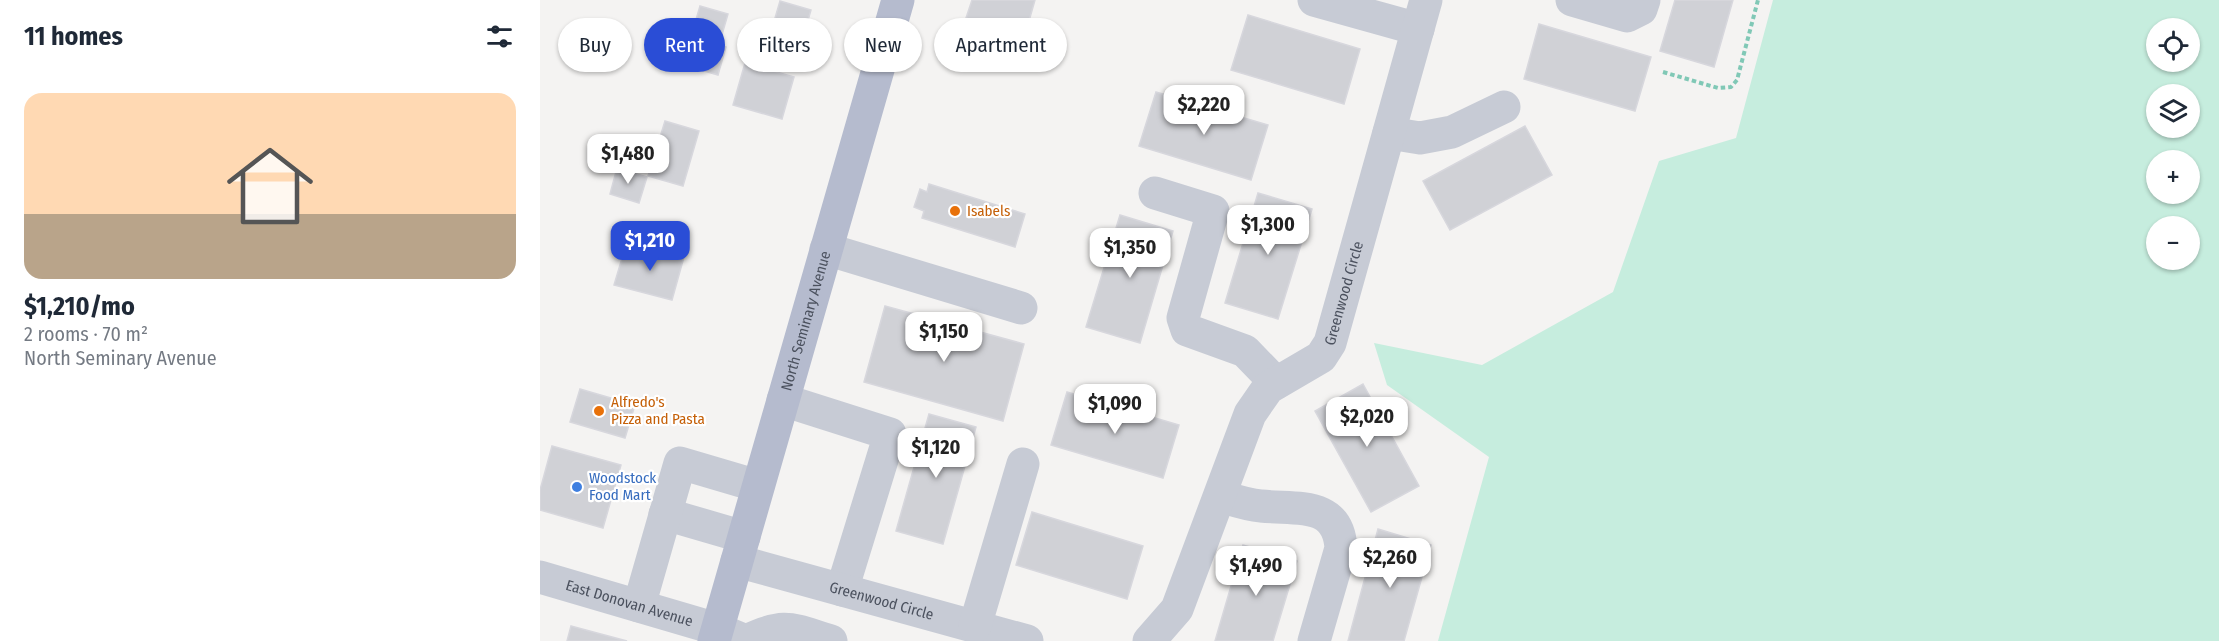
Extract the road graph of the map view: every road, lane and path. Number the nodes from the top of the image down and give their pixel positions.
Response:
1 (898, 0) edge
2 (1314, 0) edge
3 (1572, 0) edge
4 (1644, 0) edge
5 (1758, 0) edge
6 (1422, 15) edge
7 (1663, 72) dead end
8 (1504, 107) dead end
9 (1389, 133) junction
10 (1155, 193) dead end
11 (826, 249) junction
12 (1021, 308) dead end
13 (1276, 383) junction
14 (783, 400) junction
15 (1023, 464) dead end
16 (758, 486) junction
17 (1220, 496) junction
18 (665, 514) junction
19 (740, 549) junction
20 (540, 577) edge
21 (842, 590) junction
22 (639, 606) junction
23 (975, 626) junction
24 (716, 635) edge
25 (831, 641) edge
26 (1027, 641) edge
27 (1149, 641) edge
28 (1314, 641) edge

1 - 11 main road, North Seminary Avenue
2 - 6 street
3 - 4 street
5 - 7 path
6 - 9 street, Greenwood Circle
8 - 9 street
9 - 13 street, Greenwood Circle
10 - 13 street
11 - 12 street
11 - 14 main road, North Seminary Avenue
13 - 17 street, Greenwood Circle
14 - 16 main road, North Seminary Avenue
14 - 21 street
15 - 23 street
16 - 18 street
16 - 19 main road, North Seminary Avenue
17 - 27 street, Greenwood Circle
17 - 28 street
18 - 19 street, Greenwood Circle
18 - 22 street
19 - 21 street, Greenwood Circle
19 - 24 main road, North Seminary Avenue
20 - 22 street, East Donovan Avenue
21 - 23 street, Greenwood Circle
22 - 24 street, East Donovan Avenue
23 - 26 street, Greenwood Circle
24 - 25 street, East Donovan Avenue

